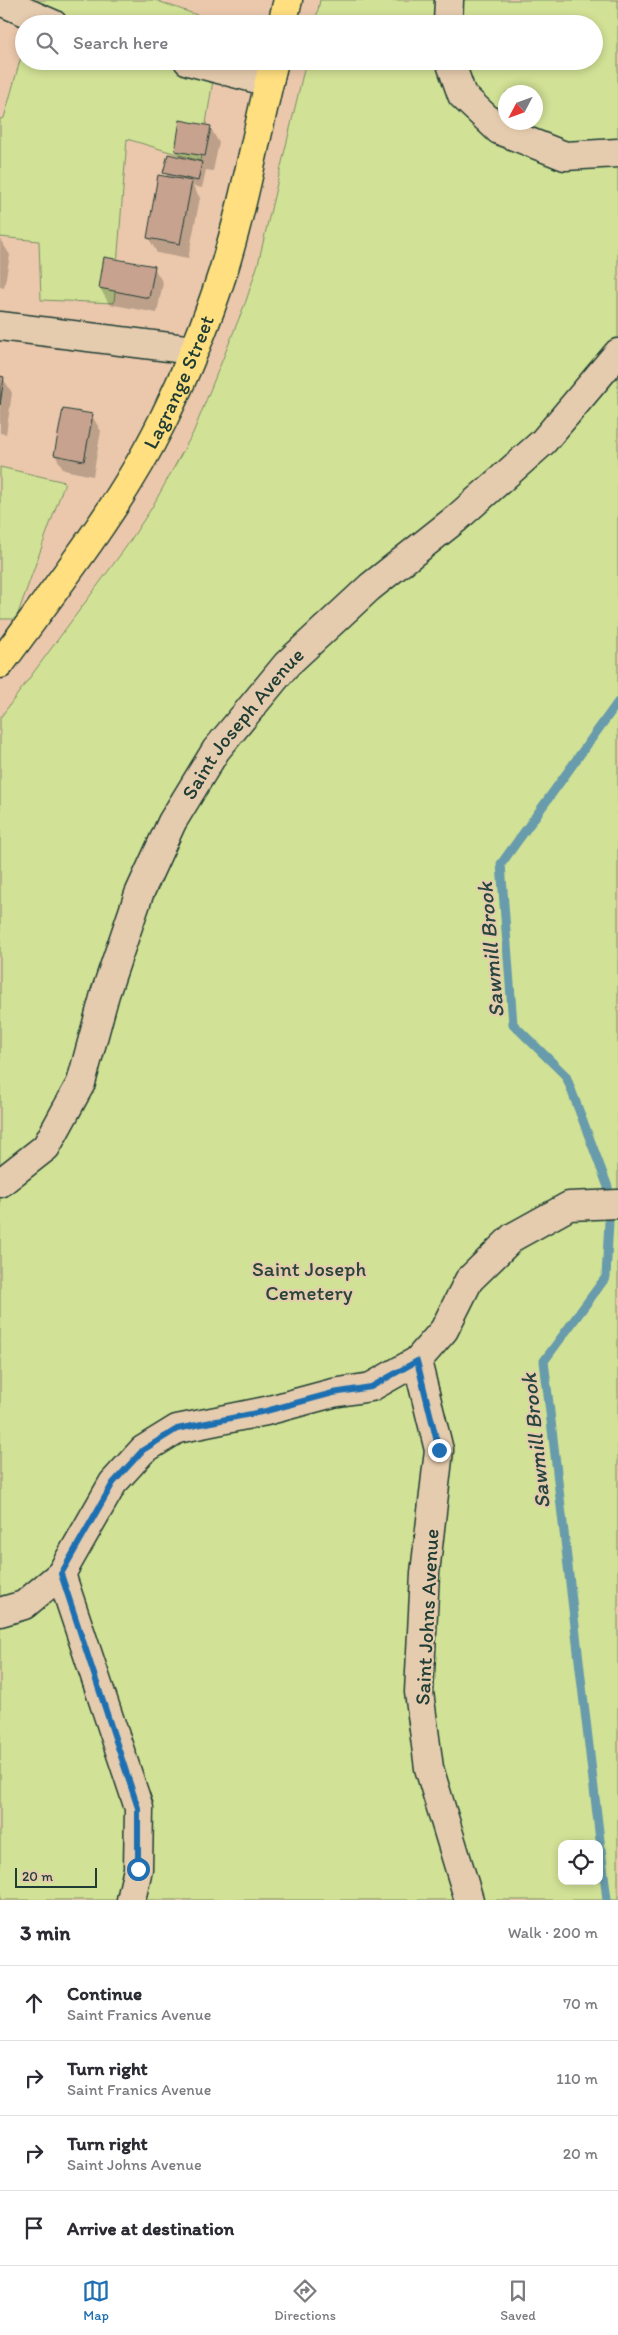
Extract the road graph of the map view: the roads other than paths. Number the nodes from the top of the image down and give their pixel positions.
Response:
1 (288, 0) edge
2 (449, 0) edge
3 (0, 1) edge
4 (32, 15) edge
5 (284, 15) edge
6 (448, 15) edge
7 (453, 70) edge
8 (271, 71) edge
9 (618, 154) edge
10 (0, 326) edge
11 (193, 350) junction
12 (618, 353) edge
13 (0, 664) edge
14 (0, 1183) edge
15 (609, 1204) edge
16 (417, 1361) junction
17 (61, 1574) junction
18 (0, 1612) edge
19 (131, 1900) edge
20 (470, 1900) edge

1 - 5 main road
2 - 6 street
3 - 4 street
7 - 9 street
8 - 11 main road, Lagrange Street
10 - 11 street
11 - 13 main road, Lagrange Street
12 - 14 street, Saint Joseph Avenue
15 - 16 street
16 - 17 street
16 - 20 street, Saint Johns Avenue
17 - 18 street
17 - 19 street

